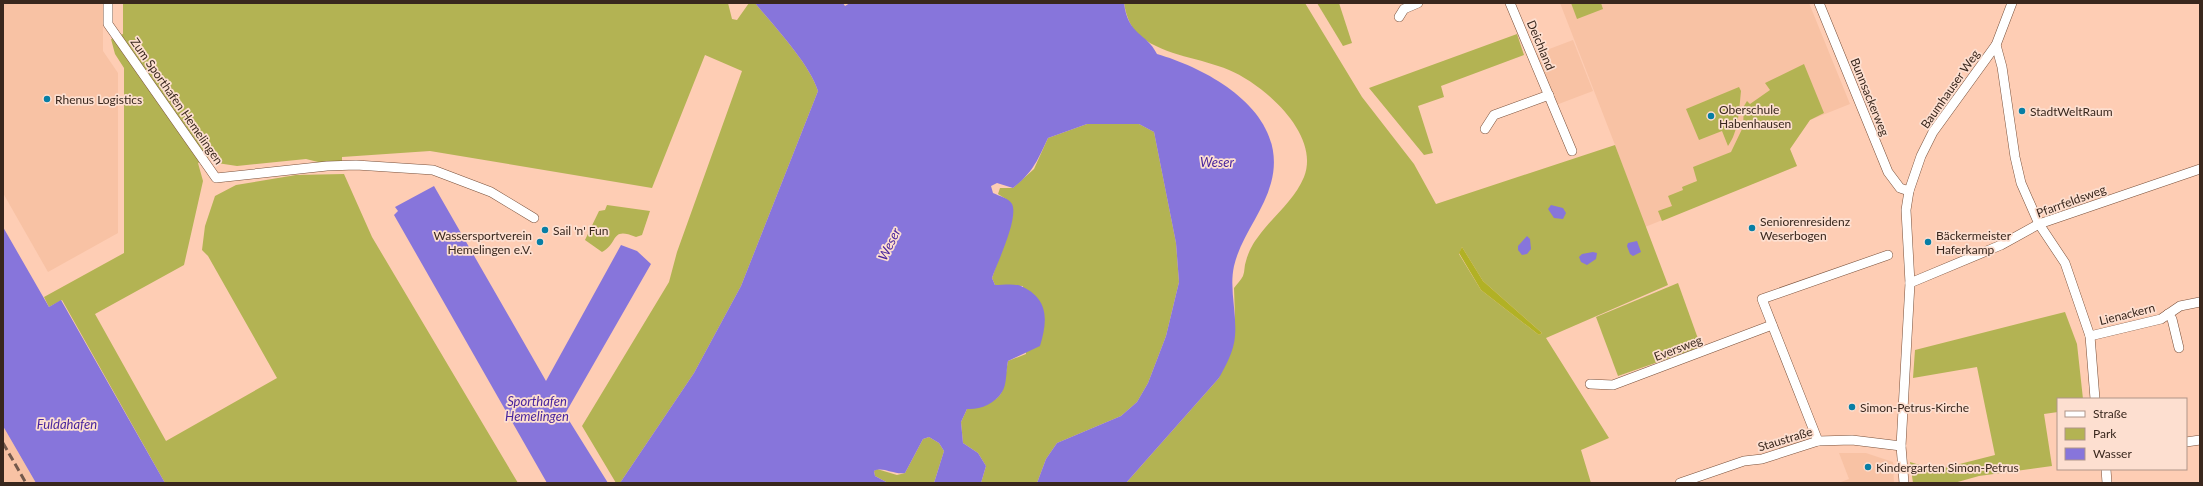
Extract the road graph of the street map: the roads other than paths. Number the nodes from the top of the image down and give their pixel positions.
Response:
1 (108, 3) edge
2 (1418, 3) edge
3 (1510, 3) edge
4 (1819, 3) edge
5 (2012, 3) edge
6 (1399, 17) dead end
7 (1996, 46) junction
8 (1549, 95) junction
9 (1485, 129) dead end
10 (1572, 151) dead end
11 (2200, 169) edge
12 (1909, 191) junction
13 (534, 218) dead end
14 (2039, 224) junction
15 (1888, 255) dead end
16 (1910, 283) junction
17 (2200, 302) edge
18 (2168, 314) junction
19 (1772, 325) junction
20 (2090, 336) junction
21 (2179, 348) dead end
22 (1590, 384) dead end
23 (2095, 398) edge
24 (2200, 440) edge
25 (1818, 441) junction
26 (2187, 442) edge
27 (1900, 446) junction
28 (2106, 470) edge
29 (1680, 483) edge
30 (1904, 483) edge
31 (2107, 483) edge

1 - 13 street, Zum Sporthafen Hemelingen
2 - 6 street
3 - 8 street, Deichland
4 - 12 street, Bunnsackerweg
5 - 7 street, Baumhauser Weg
7 - 12 street, Baumhauser Weg
7 - 14 street
8 - 9 street
8 - 10 street, Deichland
11 - 14 street, Pfarrfeldsweg
12 - 16 street, Baumhauser Weg
14 - 16 street, Pfarrfeldsweg
14 - 20 street
15 - 19 street
16 - 27 street, Baumhauser Weg
17 - 18 street, Lienackern
18 - 20 street, Lienackern
18 - 21 street, Lienackern
19 - 22 street, Eversweg
19 - 25 street
20 - 23 street
24 - 26 street
25 - 27 street, Staustraße
25 - 29 street, Staustraße
27 - 30 street, Baumhauser Weg
28 - 31 street

